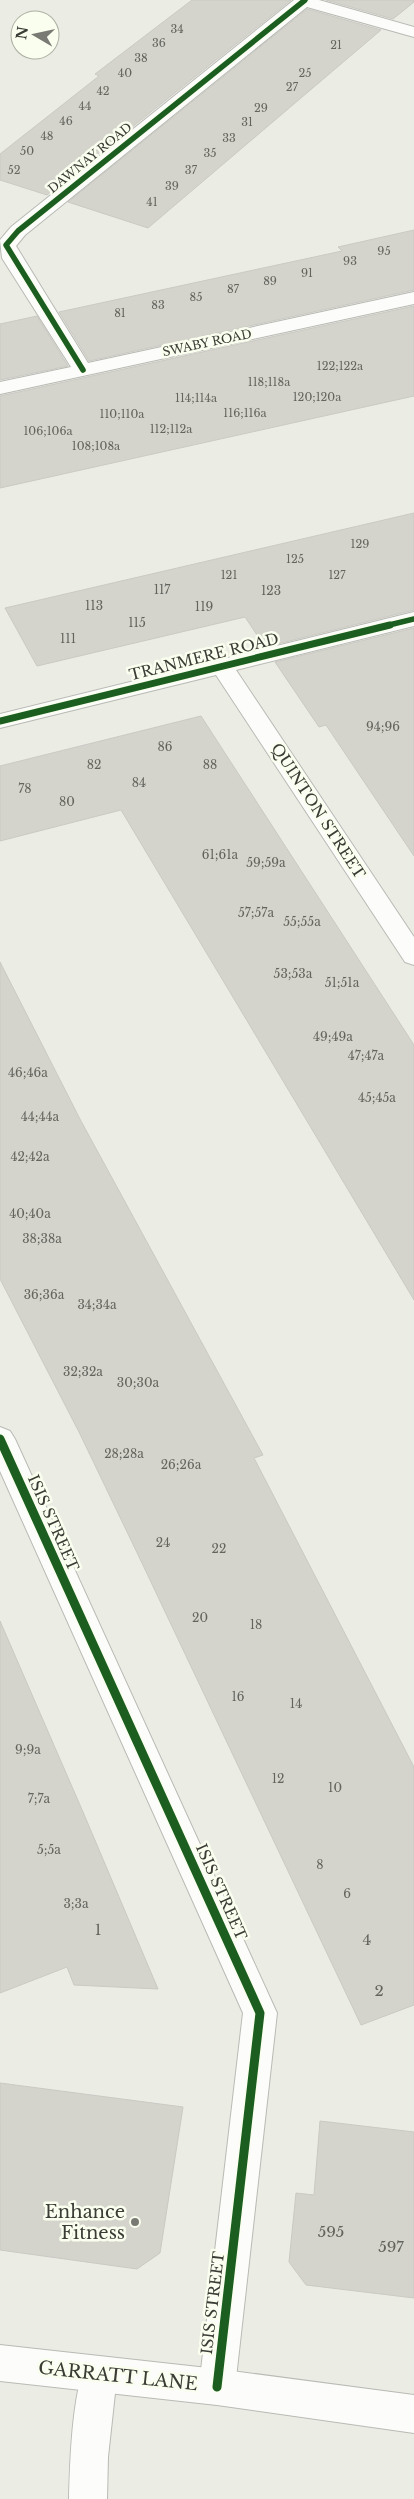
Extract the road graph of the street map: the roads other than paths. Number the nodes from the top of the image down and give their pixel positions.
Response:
1 (304, 0) edge
2 (414, 32) edge
3 (414, 298) edge
4 (83, 370) junction
5 (0, 388) edge
6 (414, 619) edge
7 (222, 666) junction
8 (0, 721) edge
9 (414, 956) edge
10 (0, 1439) edge
11 (0, 2363) edge
12 (99, 2375) junction
13 (217, 2387) junction
14 (414, 2414) edge
15 (88, 2499) edge

1 - 2 street
1 - 4 street, DAWNAY ROAD
3 - 4 street, SWABY ROAD
4 - 5 street, SWABY ROAD
6 - 7 street, TRANMERE ROAD
7 - 8 street, TRANMERE ROAD
7 - 9 street, QUINTON STREET
10 - 13 street, ISIS STREET
11 - 12 street, GARRATT LANE
12 - 13 street, GARRATT LANE
12 - 15 street
13 - 14 street, GARRATT LANE

